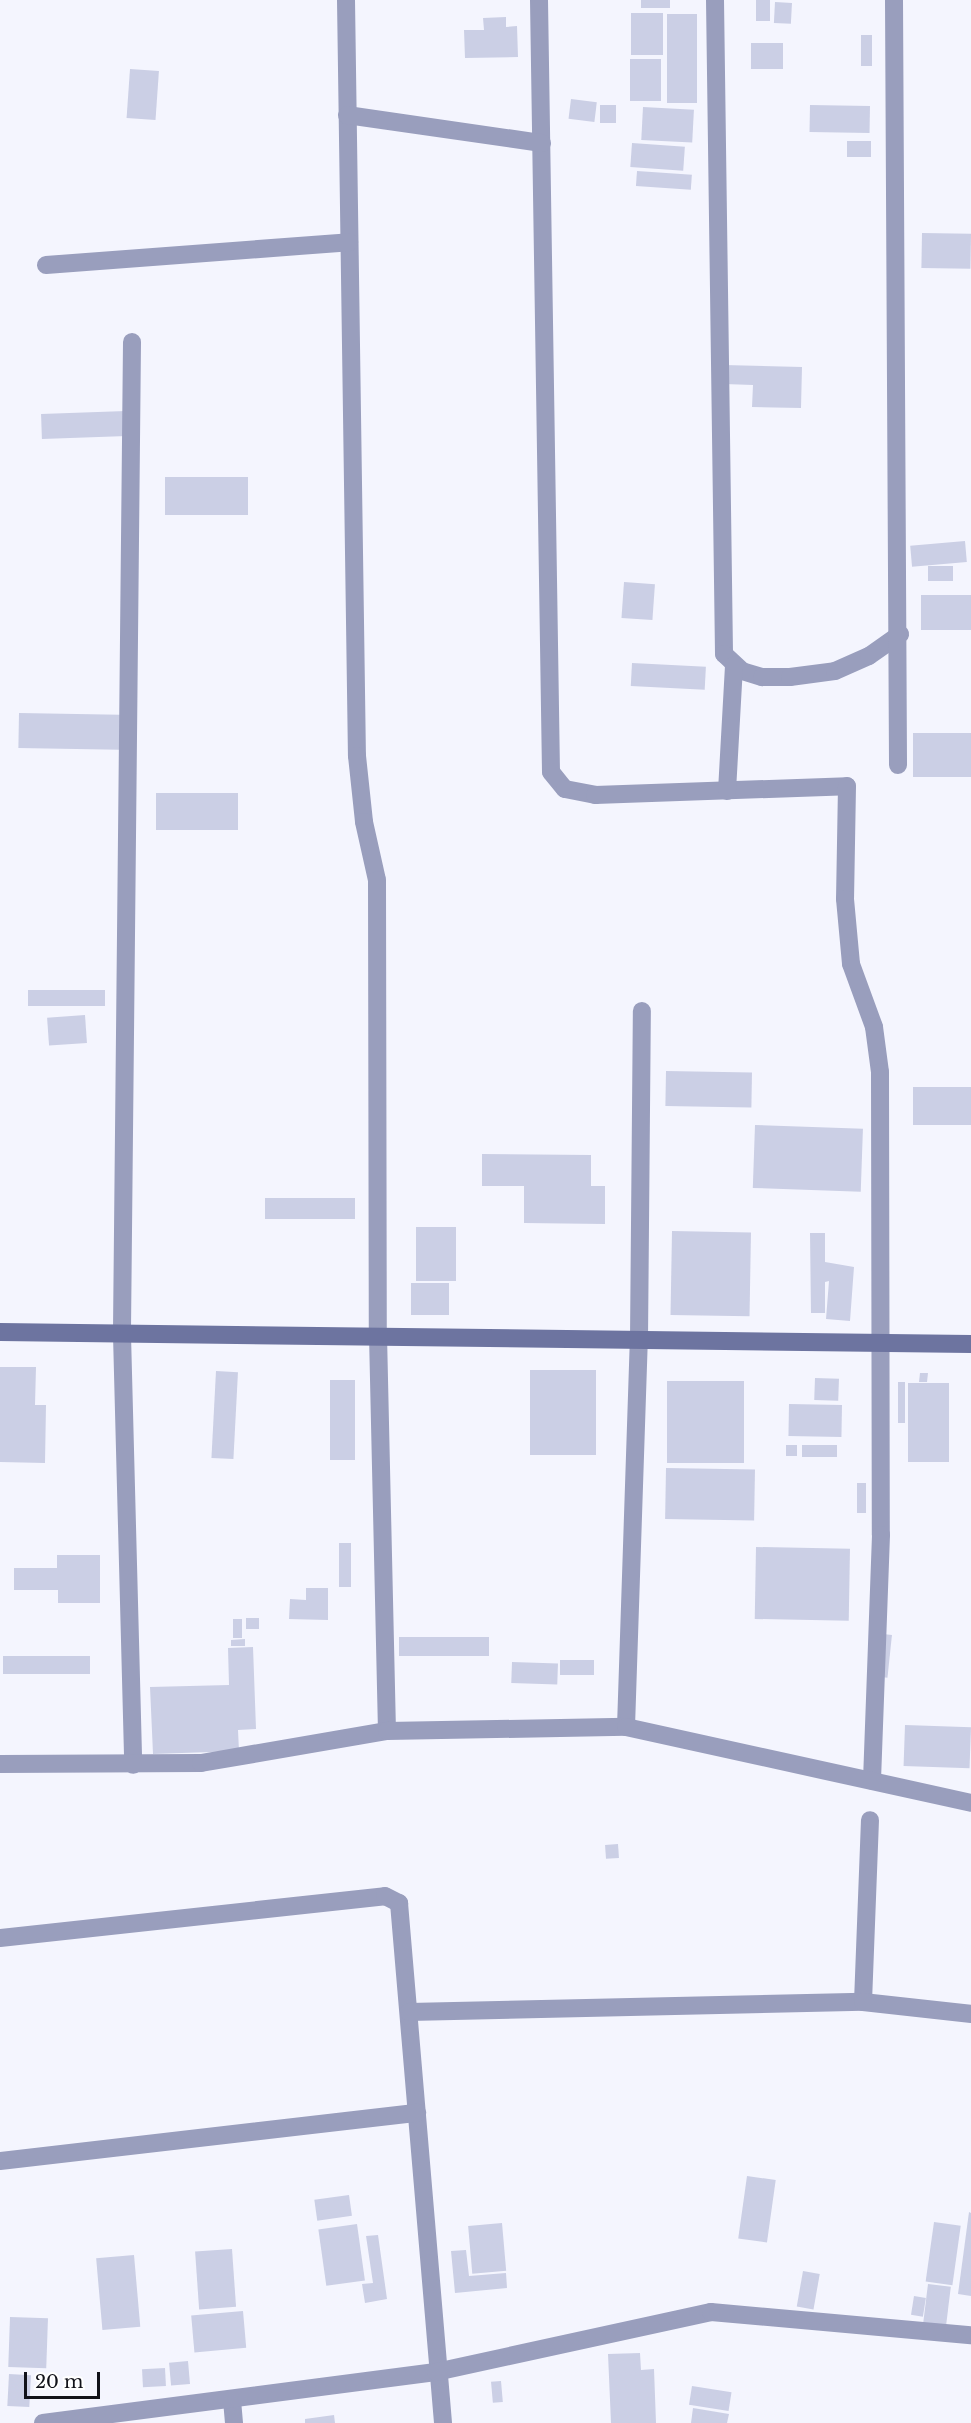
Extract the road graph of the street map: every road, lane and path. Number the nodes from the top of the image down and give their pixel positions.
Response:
1 (346, 0) edge
2 (539, 0) edge
3 (715, 0) edge
4 (894, 0) edge
5 (347, 115) junction
6 (542, 143) junction
7 (349, 242) junction
8 (45, 265) dead end
9 (132, 342) dead end
10 (900, 634) junction
11 (734, 665) junction
12 (898, 765) dead end
13 (727, 791) junction
14 (642, 1011) dead end
15 (0, 1332) edge
16 (122, 1335) junction
17 (378, 1335) junction
18 (639, 1339) junction
19 (881, 1341) junction
20 (971, 1344) edge
21 (627, 1727) junction
22 (387, 1731) junction
23 (0, 1764) edge
24 (133, 1765) junction
25 (872, 1781) junction
26 (971, 1803) edge
27 (870, 1820) dead end
28 (0, 1938) edge
29 (863, 2002) junction
30 (409, 2012) junction
31 (971, 2014) edge
32 (417, 2113) junction
33 (0, 2162) edge
34 (971, 2335) edge
35 (436, 2372) junction
36 (232, 2400) junction
37 (43, 2423) edge
38 (234, 2423) edge
39 (442, 2423) edge

1 - 5 street
2 - 6 street
3 - 11 street
4 - 10 street
5 - 6 street
5 - 7 street
6 - 13 street
7 - 8 street
7 - 17 street
9 - 16 street
10 - 11 street
10 - 12 street
11 - 13 street
13 - 19 street
14 - 18 street
15 - 16 street
16 - 17 street
16 - 24 street
17 - 18 street
17 - 22 street
18 - 19 street
18 - 21 street
19 - 20 street
19 - 25 street
21 - 22 street
21 - 25 street
22 - 24 street
23 - 24 street
25 - 26 street
27 - 29 street
28 - 30 street
29 - 30 street
29 - 31 street
30 - 32 street
32 - 33 street
32 - 35 street
34 - 35 street
35 - 36 street
35 - 39 street
36 - 37 street
36 - 38 street

